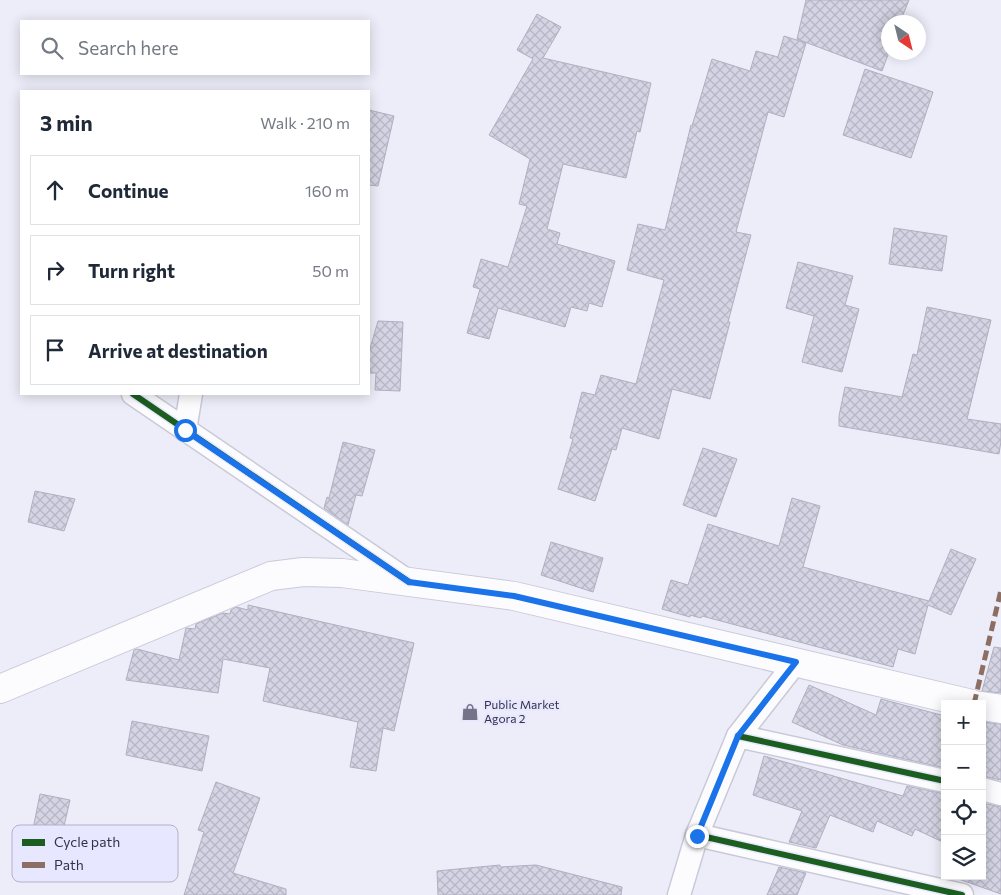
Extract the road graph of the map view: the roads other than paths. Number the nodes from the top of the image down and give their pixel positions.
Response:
1 (134, 395) edge
2 (191, 395) edge
3 (185, 430) junction
4 (409, 582) junction
5 (796, 662) junction
6 (0, 689) edge
7 (955, 700) edge
8 (986, 707) edge
9 (1001, 709) edge
10 (738, 736) junction
11 (941, 780) edge
12 (986, 791) edge
13 (1001, 794) edge
14 (697, 836) junction
15 (679, 895) edge
16 (962, 895) edge

1 - 3 street
2 - 3 street
3 - 4 street
4 - 5 main road
4 - 6 main road
5 - 7 main road
5 - 10 street
8 - 9 main road
10 - 11 street
10 - 14 street
12 - 13 street
14 - 15 street
14 - 16 street

